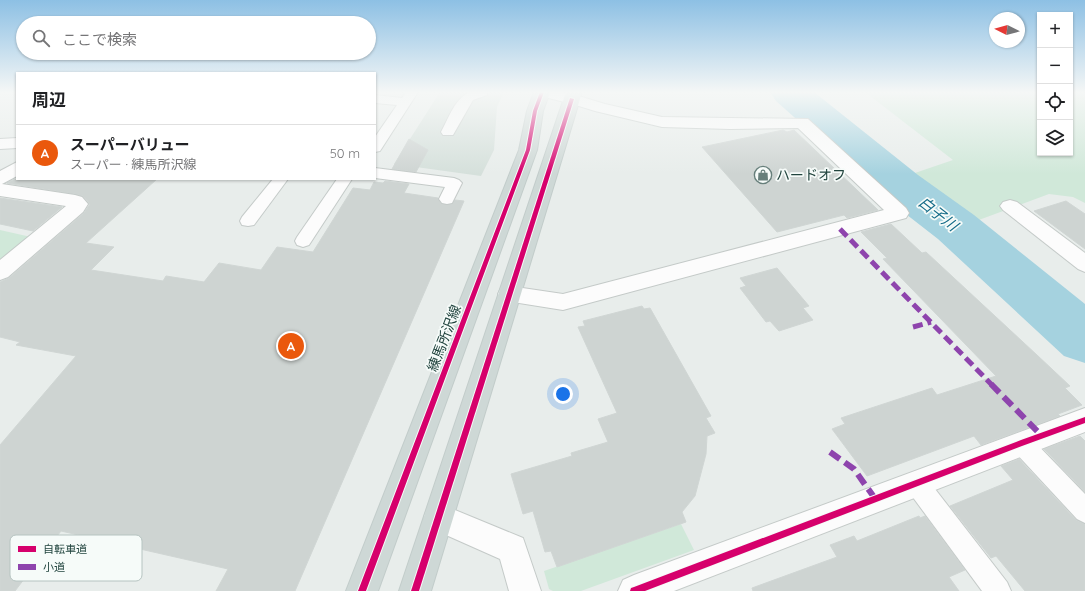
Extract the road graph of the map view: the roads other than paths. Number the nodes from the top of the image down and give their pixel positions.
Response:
1 (391, 120) edge
2 (454, 120) edge
3 (534, 120) edge
4 (565, 120) edge
5 (651, 120) edge
6 (448, 132) dead end
7 (380, 133) edge
8 (16, 143) edge
9 (0, 144) edge
10 (376, 145) edge
11 (16, 169) edge
12 (376, 172) edge
13 (0, 179) edge
14 (280, 180) edge
15 (344, 180) edge
16 (0, 190) edge
17 (447, 199) dead end
18 (1010, 206) dead end
19 (248, 221) dead end
20 (303, 241) dead end
21 (1085, 264) edge
22 (0, 272) edge
23 (509, 294) junction
24 (1085, 420) edge
25 (1021, 443) junction
26 (917, 484) junction
27 (1085, 511) edge
28 (438, 517) junction
29 (362, 591) edge
30 (415, 591) edge
31 (525, 591) edge
32 (634, 591) edge
33 (998, 591) edge

1 - 7 lane
2 - 6 lane
3 - 29 main road, 練馬所沢線
4 - 23 main road
5 - 23 street
7 - 10 lane
8 - 9 street
11 - 13 street
12 - 17 lane
14 - 19 lane
15 - 20 lane
16 - 22 street
18 - 21 street
23 - 28 main road
24 - 25 street
25 - 26 street
25 - 27 lane
26 - 32 street
26 - 33 lane
28 - 30 main road
28 - 31 street

